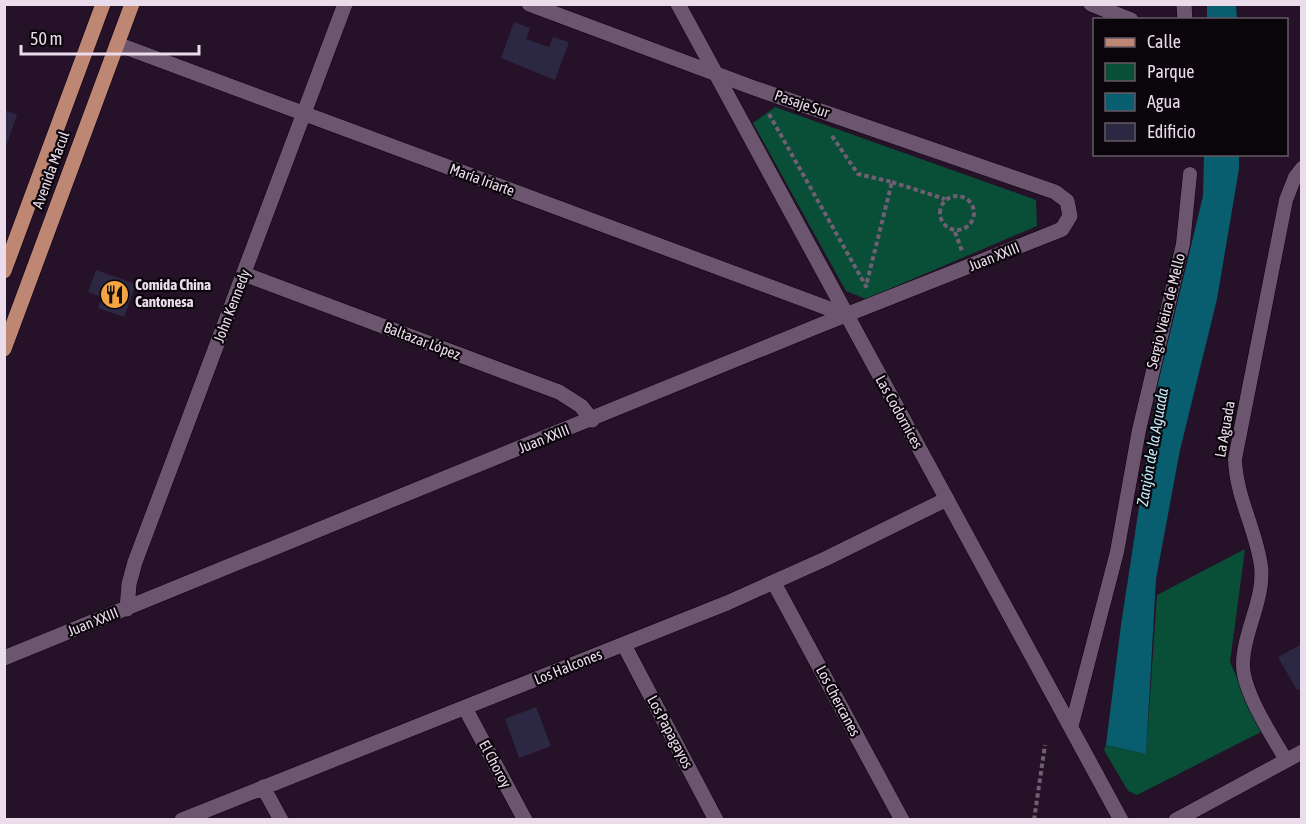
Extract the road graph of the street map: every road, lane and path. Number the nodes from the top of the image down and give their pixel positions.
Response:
1 (102, 4) edge
2 (132, 4) edge
3 (345, 4) edge
4 (529, 4) edge
5 (678, 4) edge
6 (1091, 4) edge
7 (1126, 18) edge
8 (117, 44) junction
9 (714, 72) junction
10 (754, 88) junction
11 (821, 111) junction
12 (304, 114) junction
13 (1302, 168) edge
14 (1190, 174) dead end
15 (892, 182) junction
16 (945, 200) junction
17 (1070, 208) joint
18 (4, 271) edge
19 (244, 274) junction
20 (866, 287) junction
21 (876, 304) junction
22 (846, 315) junction
23 (4, 349) edge
24 (592, 420) junction
25 (947, 499) junction
26 (774, 583) junction
27 (127, 609) junction
28 (624, 645) junction
29 (4, 658) edge
30 (465, 708) junction
31 (1071, 728) junction
32 (1046, 745) dead end
33 (1302, 752) edge
34 (1286, 760) junction
35 (263, 788) junction
36 (182, 819) edge
37 (281, 819) edge
38 (525, 819) edge
39 (716, 819) edge
40 (902, 819) edge
41 (1034, 819) edge
42 (1121, 819) edge
43 (1176, 819) edge

1 - 18 main road, Avenida Macul
2 - 8 main road, Avenida Macul
3 - 12 street, John Kennedy
4 - 9 street, Pasaje Sur
5 - 9 street, Las Codornices
6 - 7 street
8 - 12 street, María Iriarte
8 - 23 main road, Avenida Macul
9 - 10 street, Pasaje Sur
9 - 22 street, Las Codornices
10 - 11 street, Pasaje Sur
10 - 20 path
11 - 15 path
11 - 17 street, Pasaje Sur
12 - 19 street, John Kennedy
12 - 22 street, María Iriarte
13 - 34 lane, La Aguada
14 - 31 lane, Sergio Vieira de Mello
15 - 16 path
15 - 20 path
16 - 16 path
17 - 21 street, Juan XXIII
19 - 24 street, Baltazar López
19 - 27 street, John Kennedy
20 - 21 path
21 - 22 street, Juan XXIII
22 - 24 street, Juan XXIII
22 - 25 street, Las Codornices
24 - 27 street, Juan XXIII
25 - 26 street, Los Halcones
25 - 31 street, Las Codornices
26 - 28 street, Los Halcones
26 - 40 street, Los Chercanes
27 - 29 street, Juan XXIII
28 - 30 street, Los Halcones
28 - 39 street, Los Papagayos
30 - 35 street, Los Halcones
30 - 38 street, El Choroy
31 - 42 street, Las Codornices
32 - 41 path
33 - 34 street
34 - 43 street
35 - 36 street, Los Halcones
35 - 37 street

